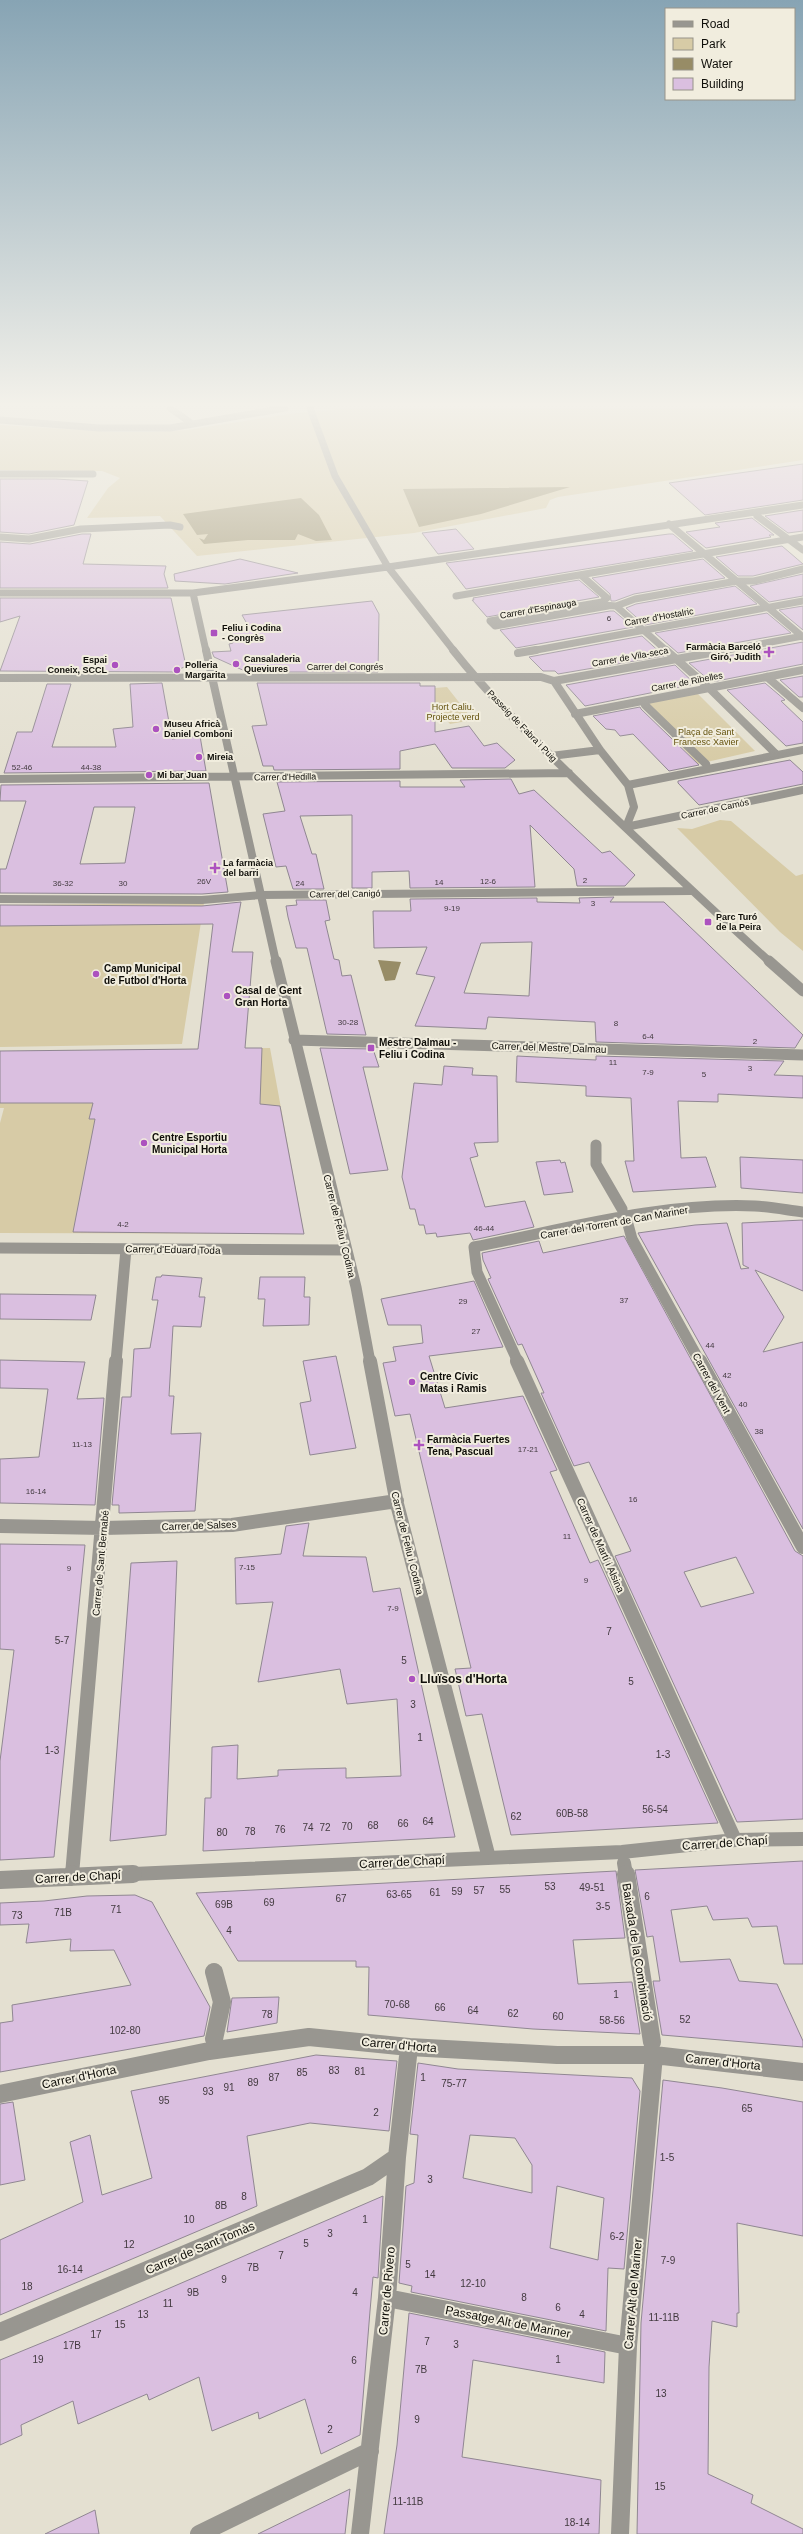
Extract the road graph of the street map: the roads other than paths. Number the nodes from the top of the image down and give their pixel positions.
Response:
1 (142, 526) edge
2 (176, 526) edge
3 (364, 526) edge
4 (654, 526) edge
5 (672, 526) edge
6 (771, 526) edge
7 (180, 527) dead end
8 (0, 537) edge
9 (803, 537) edge
10 (788, 539) junction
11 (803, 550) edge
12 (706, 555) junction
13 (388, 567) junction
14 (803, 569) edge
15 (582, 576) junction
16 (737, 581) junction
17 (0, 593) edge
18 (193, 593) junction
19 (456, 596) dead end
20 (803, 601) edge
21 (609, 605) junction
22 (768, 608) junction
23 (643, 630) junction
24 (803, 636) edge
25 (518, 653) dead end
26 (676, 659) junction
27 (803, 670) edge
28 (474, 676) junction
29 (213, 677) junction
30 (767, 677) junction
31 (0, 678) edge
32 (554, 682) junction
33 (709, 688) junction
34 (799, 701) edge
35 (645, 705) dead end
36 (803, 708) edge
37 (575, 714) junction
38 (600, 750) junction
39 (801, 752) edge
40 (777, 755) junction
41 (551, 756) junction
42 (706, 764) dead end
43 (569, 773) junction
44 (234, 778) junction
45 (0, 779) edge
46 (628, 786) junction
47 (803, 790) edge
48 (626, 827) junction
49 (691, 891) junction
50 (261, 895) junction
51 (0, 899) edge
52 (803, 991) edge
53 (294, 1040) junction
54 (803, 1055) edge
55 (596, 1145) dead end
56 (803, 1212) edge
57 (624, 1213) junction
58 (474, 1247) joint
59 (0, 1248) edge
60 (126, 1249) junction
61 (347, 1250) junction
62 (397, 1501) junction
63 (0, 1526) edge
64 (103, 1528) junction
65 (803, 1547) edge
66 (803, 1839) edge
67 (735, 1840) junction
68 (489, 1858) junction
69 (624, 1863) dead end
70 (72, 1877) junction
71 (0, 1880) edge
72 (214, 1972) dead end
73 (214, 2039) dead end
74 (409, 2047) junction
75 (653, 2048) junction
76 (803, 2072) edge
77 (0, 2094) edge
78 (397, 2157) junction
79 (387, 2298) junction
80 (0, 2332) edge
81 (628, 2346) junction
82 (370, 2451) junction
83 (199, 2534) edge
84 (360, 2534) edge
85 (620, 2534) edge

1 - 8 street
2 - 7 street
3 - 13 street, Passeig de Fabra i Puig
4 - 13 street
5 - 12 street
6 - 10 street
9 - 10 street
10 - 11 street
10 - 12 street
12 - 15 street
12 - 16 street
13 - 18 street
13 - 28 street, Passeig de Fabra i Puig
14 - 16 street, Carrer d'Espinauga
15 - 19 street
15 - 21 street
16 - 21 street, Carrer d'Espinauga
16 - 22 street
17 - 18 street
18 - 29 street, Carrer de Feliu i Codina
20 - 22 street, Carrer d'Hostalric
21 - 21 street, Carrer d'Espinauga
21 - 23 street
22 - 23 street, Carrer d'Hostalric
22 - 24 street
23 - 25 street, Carrer d'Hostalric
23 - 26 street
24 - 26 street, Carrer de Vila-seca
26 - 32 street, Carrer de Vila-seca
26 - 33 street
27 - 30 street, Carrer de Ribelles
28 - 29 street, Carrer del Congrés
28 - 32 street, Carrer del Congrés
28 - 41 street, Passeig de Fabra i Puig
29 - 31 street, Carrer del Congrés
29 - 44 street, Carrer de Feliu i Codina
30 - 33 street, Carrer de Ribelles
30 - 34 street
32 - 37 street
33 - 37 street, Carrer de Ribelles
33 - 40 street
34 - 36 street
35 - 42 street
37 - 38 street
38 - 41 street
38 - 46 street
39 - 40 street
40 - 46 street
41 - 43 street, Passeig de Fabra i Puig
43 - 44 street, Carrer d'Hedilla
43 - 48 street, Passeig de Fabra i Puig
44 - 45 street, Carrer d'Hedilla
44 - 50 street, Carrer de Feliu i Codina
46 - 48 street
47 - 48 street, Carrer de Camós
48 - 49 street, Passeig de Fabra i Puig
49 - 50 street, Carrer del Canigó
49 - 52 street, Passeig de Fabra i Puig
50 - 51 street, Carrer del Canigó
50 - 53 street, Carrer de Feliu i Codina
53 - 54 street, Carrer del Mestre Dalmau
53 - 61 street, Carrer de Feliu i Codina
55 - 57 street, Carrer del Vent
56 - 57 street, Carrer del Torrent de Can Mariner
57 - 58 street, Carrer del Torrent de Can Mariner
57 - 65 street, Carrer del Vent
58 - 67 street, Carrer de Martí i Alsina
59 - 60 street, Carrer d'Eduard Toda
60 - 61 street, Carrer d'Eduard Toda
60 - 64 street, Carrer de Sant Bernabé
61 - 62 street, Carrer de Feliu i Codina
62 - 64 street, Carrer de Salses
62 - 68 street, Carrer de Feliu i Codina
63 - 64 street, Carrer de Salses
64 - 70 street, Carrer de Sant Bernabé
66 - 67 street, Carrer de Chapí
67 - 68 street, Carrer de Chapí
68 - 70 street, Carrer de Chapí
69 - 75 street, Baixada de la Combinació
70 - 71 street, Carrer de Chapí
72 - 73 street
74 - 75 street, Carrer d'Horta
74 - 77 street, Carrer d'Horta
74 - 78 street, Carrer de Rivero
75 - 76 street, Carrer d'Horta
75 - 81 street, Carrer Alt de Mariner
78 - 79 street, Carrer de Rivero
78 - 80 street, Carrer de Sant Tomàs
79 - 81 street, Passatge Alt de Mariner
79 - 82 street, Carrer de Rivero
81 - 85 street, Carrer Alt de Mariner
82 - 83 street
82 - 84 street, Carrer de Rivero

